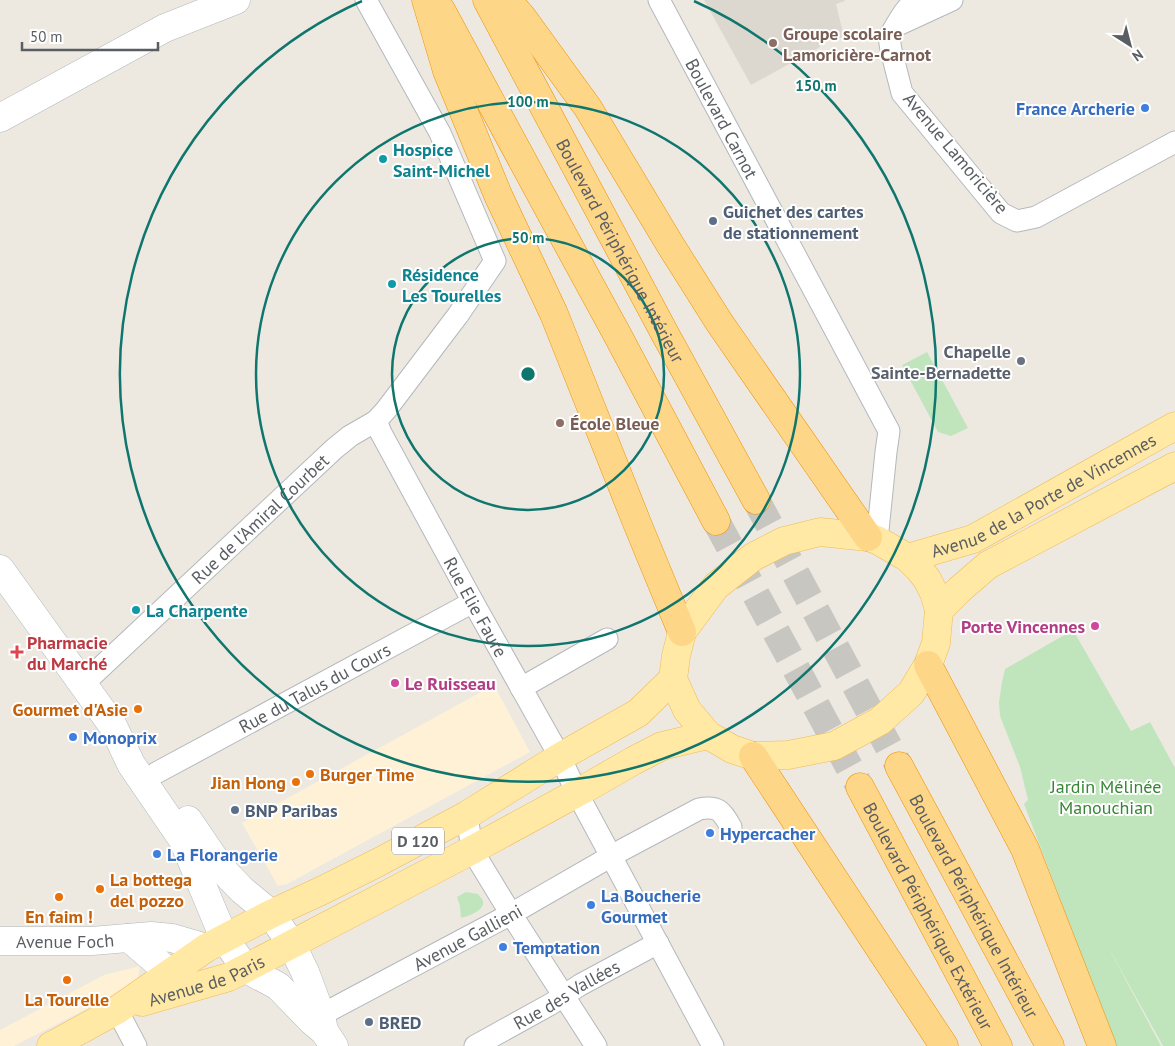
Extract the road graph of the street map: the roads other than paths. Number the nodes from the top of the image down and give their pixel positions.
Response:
1 (202, 0) edge
2 (236, 0) edge
3 (366, 0) edge
4 (426, 0) edge
5 (436, 0) edge
6 (487, 0) edge
7 (507, 0) edge
8 (659, 0) edge
9 (917, 0) edge
10 (952, 0) edge
11 (898, 25) junction
12 (165, 28) junction
13 (0, 118) edge
14 (1175, 142) edge
15 (376, 420) junction
16 (1175, 426) edge
17 (1175, 466) edge
18 (756, 500) tunnel mouth
19 (716, 521) tunnel mouth
20 (873, 539) junction
21 (908, 558) junction
22 (0, 569) edge
23 (472, 602) junction
24 (939, 610) junction
25 (682, 632) junction
26 (607, 639) dead end
27 (928, 665) junction
28 (673, 679) junction
29 (83, 684) junction
30 (521, 688) junction
31 (113, 726) junction
32 (708, 735) junction
33 (753, 756) junction
34 (560, 757) junction
35 (899, 766) tunnel mouth
36 (156, 773) junction
37 (860, 787) tunnel mouth
38 (578, 793) junction
39 (466, 814) junction
40 (731, 827) dead end
41 (472, 850) junction
42 (612, 856) junction
43 (271, 914) junction
44 (511, 914) junction
45 (129, 938) junction
46 (0, 941) edge
47 (215, 943) junction
48 (658, 943) junction
49 (292, 945) junction
50 (246, 969) junction
51 (177, 981) junction
52 (564, 996) junction
53 (117, 1010) junction
54 (327, 1031) edge
55 (51, 1046) edge
56 (136, 1046) edge
57 (475, 1046) edge
58 (596, 1046) edge
59 (713, 1046) edge
60 (944, 1046) edge
61 (998, 1046) edge
62 (1050, 1046) edge
63 (1102, 1046) edge

1 - 12 main road
2 - 12 main road
3 - 15 street, Rue de l'Amiral Courbet
4 - 25 highway
5 - 19 highway
6 - 18 highway, Boulevard Périphérique Intérieur
7 - 20 highway
8 - 20 street, Boulevard Carnot
9 - 11 street, Avenue Lamoricière
10 - 11 street
11 - 14 street, Avenue Lamoricière
12 - 13 main road
15 - 23 street, Rue Elie Faure
15 - 29 street, Rue de l'Amiral Courbet
16 - 21 main road, Avenue de la Porte de Vincennes
17 - 24 main road, Avenue de la Porte de Vincennes
20 - 21 main road
20 - 25 main road
21 - 24 main road
22 - 29 main road
23 - 30 street, Rue Elie Faure
23 - 36 street, Rue du Talus du Cours
24 - 27 main road
25 - 28 main road
26 - 30 street
27 - 33 main road
27 - 63 highway
28 - 32 main road
28 - 34 main road, D 120
29 - 31 main road
30 - 34 street, Rue Elie Faure
31 - 36 main road
31 - 47 main road
32 - 33 main road
32 - 38 main road, D 120
33 - 60 highway
34 - 38 street, Rue Elie Faure
34 - 39 main road, D 120
35 - 62 highway, Boulevard Périphérique Intérieur
36 - 43 main road
37 - 61 highway, Boulevard Périphérique Extérieur
38 - 41 main road, D 120
38 - 42 street, Rue Elie Faure
39 - 41 street
39 - 43 main road, D 120
40 - 42 street
41 - 44 street
41 - 49 main road, D 120
42 - 44 street, Avenue Gallieni
42 - 48 street, Rue Elie Faure
43 - 47 main road, Avenue de Paris / D 120
43 - 49 main road
44 - 52 street
44 - 54 street, Avenue Gallieni
45 - 46 main road, Avenue Foch
45 - 47 main road, Avenue Foch
45 - 51 main road, Avenue Foch
47 - 50 main road
47 - 51 main road, Avenue de Paris / D 120
48 - 52 street, Rue des Vallées
48 - 59 street, Rue Elie Faure
49 - 50 main road, Avenue de Paris / D 120
49 - 54 main road
50 - 51 main road, Avenue de Paris / D 120
50 - 54 main road
51 - 53 main road, Avenue de Paris / D 120
52 - 57 street, Rue des Vallées
52 - 58 street
53 - 55 main road, Avenue de Paris / D 120
53 - 56 street

